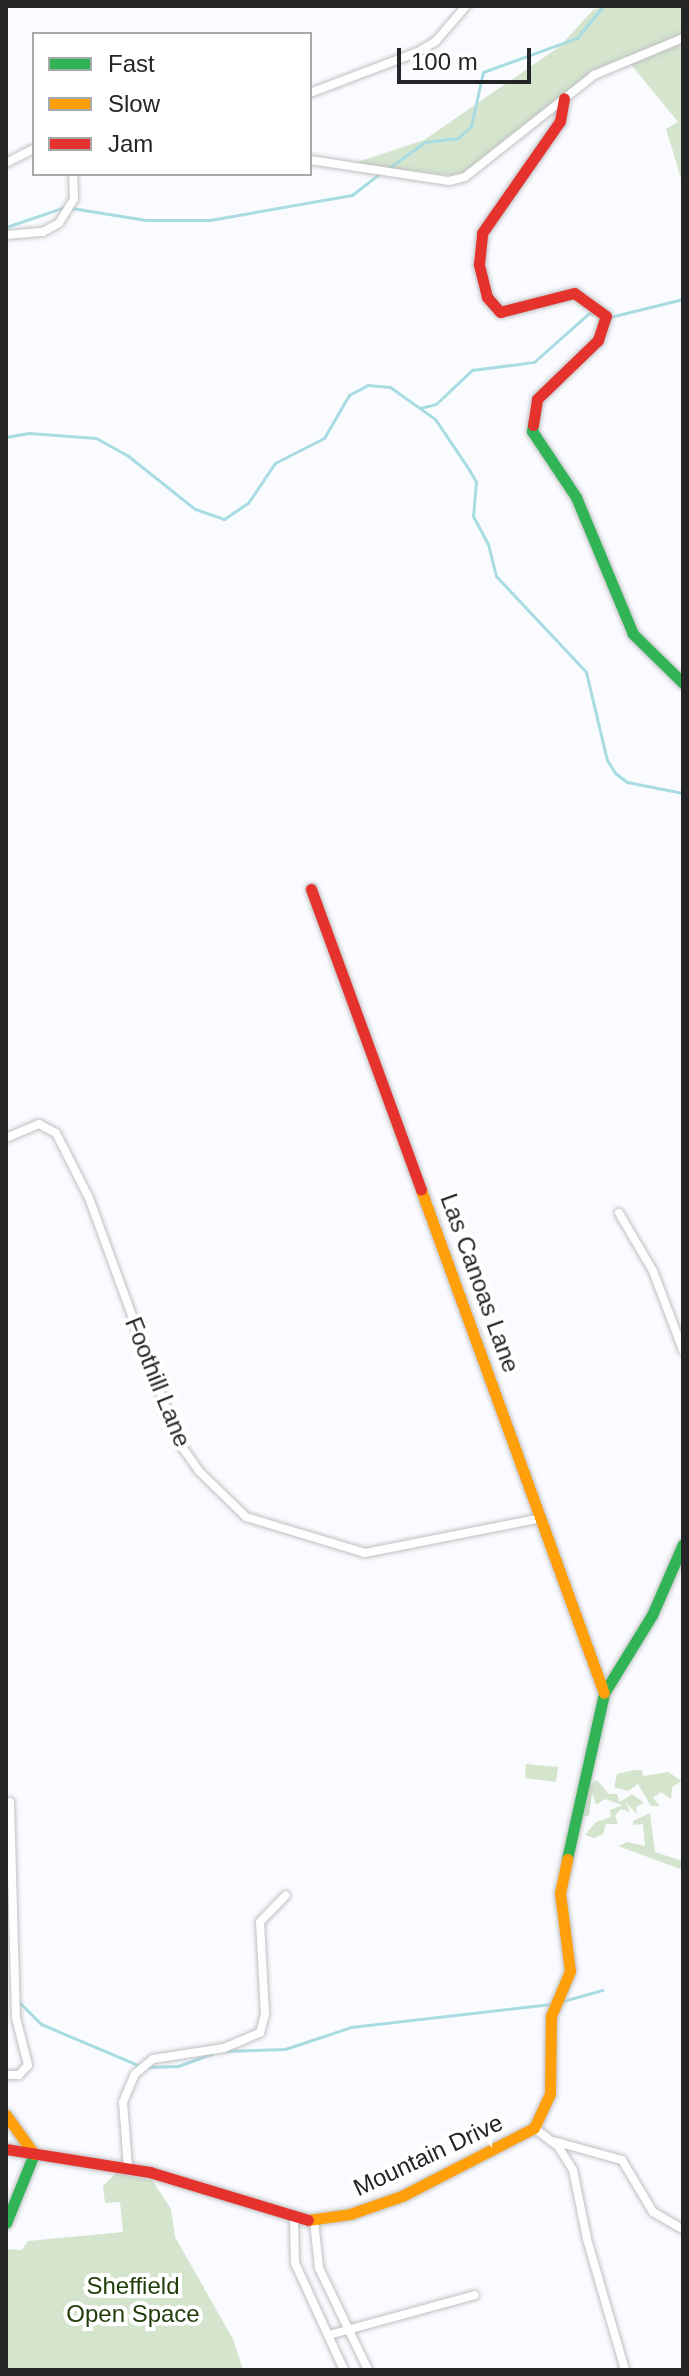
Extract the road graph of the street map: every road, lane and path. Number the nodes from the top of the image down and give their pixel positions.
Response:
1 (466, 6) edge
2 (683, 38) edge
3 (312, 92) edge
4 (564, 98) junction
5 (32, 144) edge
6 (32, 150) edge
7 (19, 154) junction
8 (312, 160) edge
9 (6, 163) edge
10 (73, 176) edge
11 (6, 235) edge
12 (683, 683) edge
13 (311, 889) dead end
14 (6, 1138) edge
15 (619, 1213) dead end
16 (683, 1350) edge
17 (541, 1518) junction
18 (683, 1544) edge
19 (604, 1693) junction
20 (10, 1802) dead end
21 (286, 1895) dead end
22 (6, 2075) edge
23 (6, 2115) edge
24 (534, 2128) junction
25 (552, 2141) junction
26 (6, 2149) edge
27 (34, 2154) junction
28 (128, 2168) junction
29 (294, 2219) junction
30 (314, 2220) junction
31 (6, 2223) edge
32 (683, 2229) edge
33 (475, 2295) dead end
34 (348, 2330) junction
35 (329, 2335) junction
36 (344, 2370) edge
37 (368, 2370) edge
38 (625, 2370) edge

1 - 3 street
2 - 4 street
4 - 8 street
4 - 12 street
5 - 7 street
6 - 7 street
7 - 9 street
10 - 11 street
13 - 17 street, Las Canoas Lane
14 - 17 street, Foothill Lane
15 - 16 street
17 - 19 street, Las Canoas Lane
18 - 19 street
19 - 24 street
20 - 22 street
21 - 28 street
23 - 27 street
24 - 25 street, Mountain Drive
24 - 30 street, Mountain Drive
25 - 32 street
25 - 38 street, Mountain Drive
26 - 27 street, Mountain Drive
27 - 28 street, Mountain Drive
27 - 31 street
28 - 29 street, Mountain Drive
29 - 30 street, Mountain Drive
29 - 35 street
30 - 34 street
33 - 34 street
34 - 35 street
34 - 37 street
35 - 36 street

